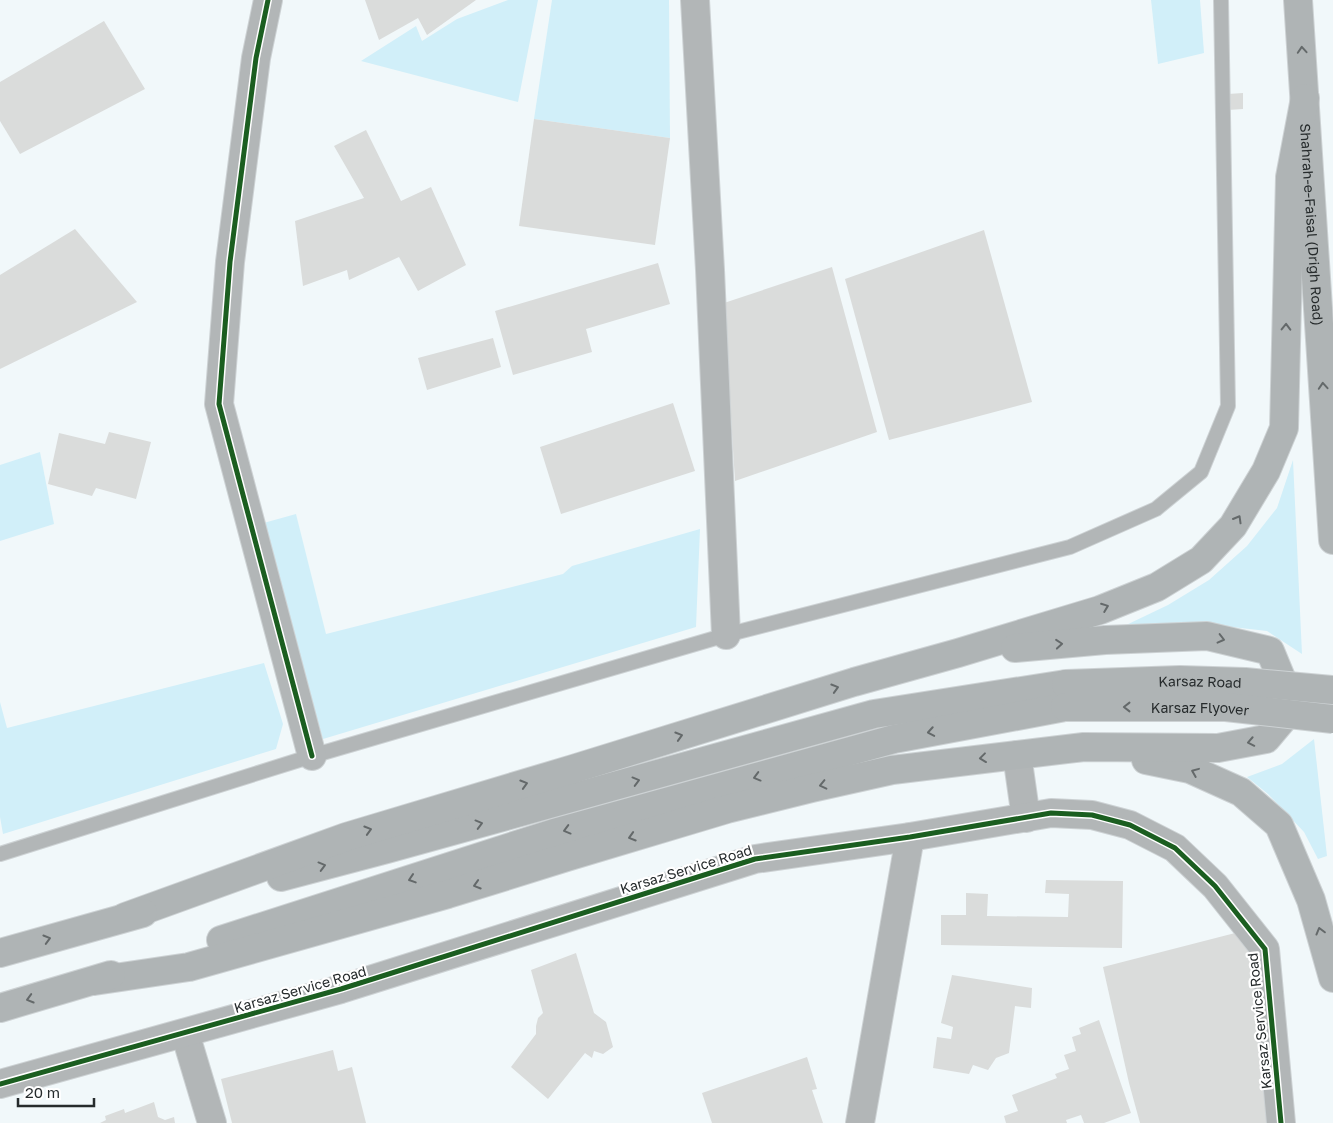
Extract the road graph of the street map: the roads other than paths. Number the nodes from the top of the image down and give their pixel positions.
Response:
1 (268, 0) edge
2 (695, 0) edge
3 (1221, 0) edge
4 (1298, 0) edge
5 (1305, 98) junction
6 (1333, 540) edge
7 (726, 635) junction
8 (958, 653) junction
9 (1333, 690) edge
10 (1066, 696) junction
11 (1333, 719) edge
12 (1084, 747) junction
13 (1018, 754) junction
14 (312, 756) junction
15 (1026, 818) junction
16 (910, 837) junction
17 (0, 854) edge
18 (125, 918) junction
19 (0, 953) edge
20 (1333, 978) edge
21 (94, 980) junction
22 (0, 1008) edge
23 (186, 1033) junction
24 (0, 1084) edge
25 (212, 1123) edge
26 (860, 1123) edge
27 (1282, 1123) edge

1 - 14 street
2 - 7 street
3 - 7 lane
5 -> 4 highway, Shahrah-e-Faisal (Drigh Road)
6 -> 5 highway, Shahrah-e-Faisal (Drigh Road)
8 -> 5 highway
7 - 14 lane
8 -> 12 highway
18 -> 8 highway
9 - 10 highway, Karsaz Road, bridge
11 -> 10 highway, Karsaz Flyover, bridge
18 -> 10 highway
10 -> 21 highway
12 - 13 highway
20 -> 12 highway
13 - 15 street
13 -> 21 highway
14 - 17 lane
15 - 16 street, Karsaz Service Road
15 - 27 street, Karsaz Service Road
16 - 23 street, Karsaz Service Road
16 - 26 street
19 -> 18 highway
21 -> 22 highway
23 - 24 street, Karsaz Service Road
23 - 25 street

